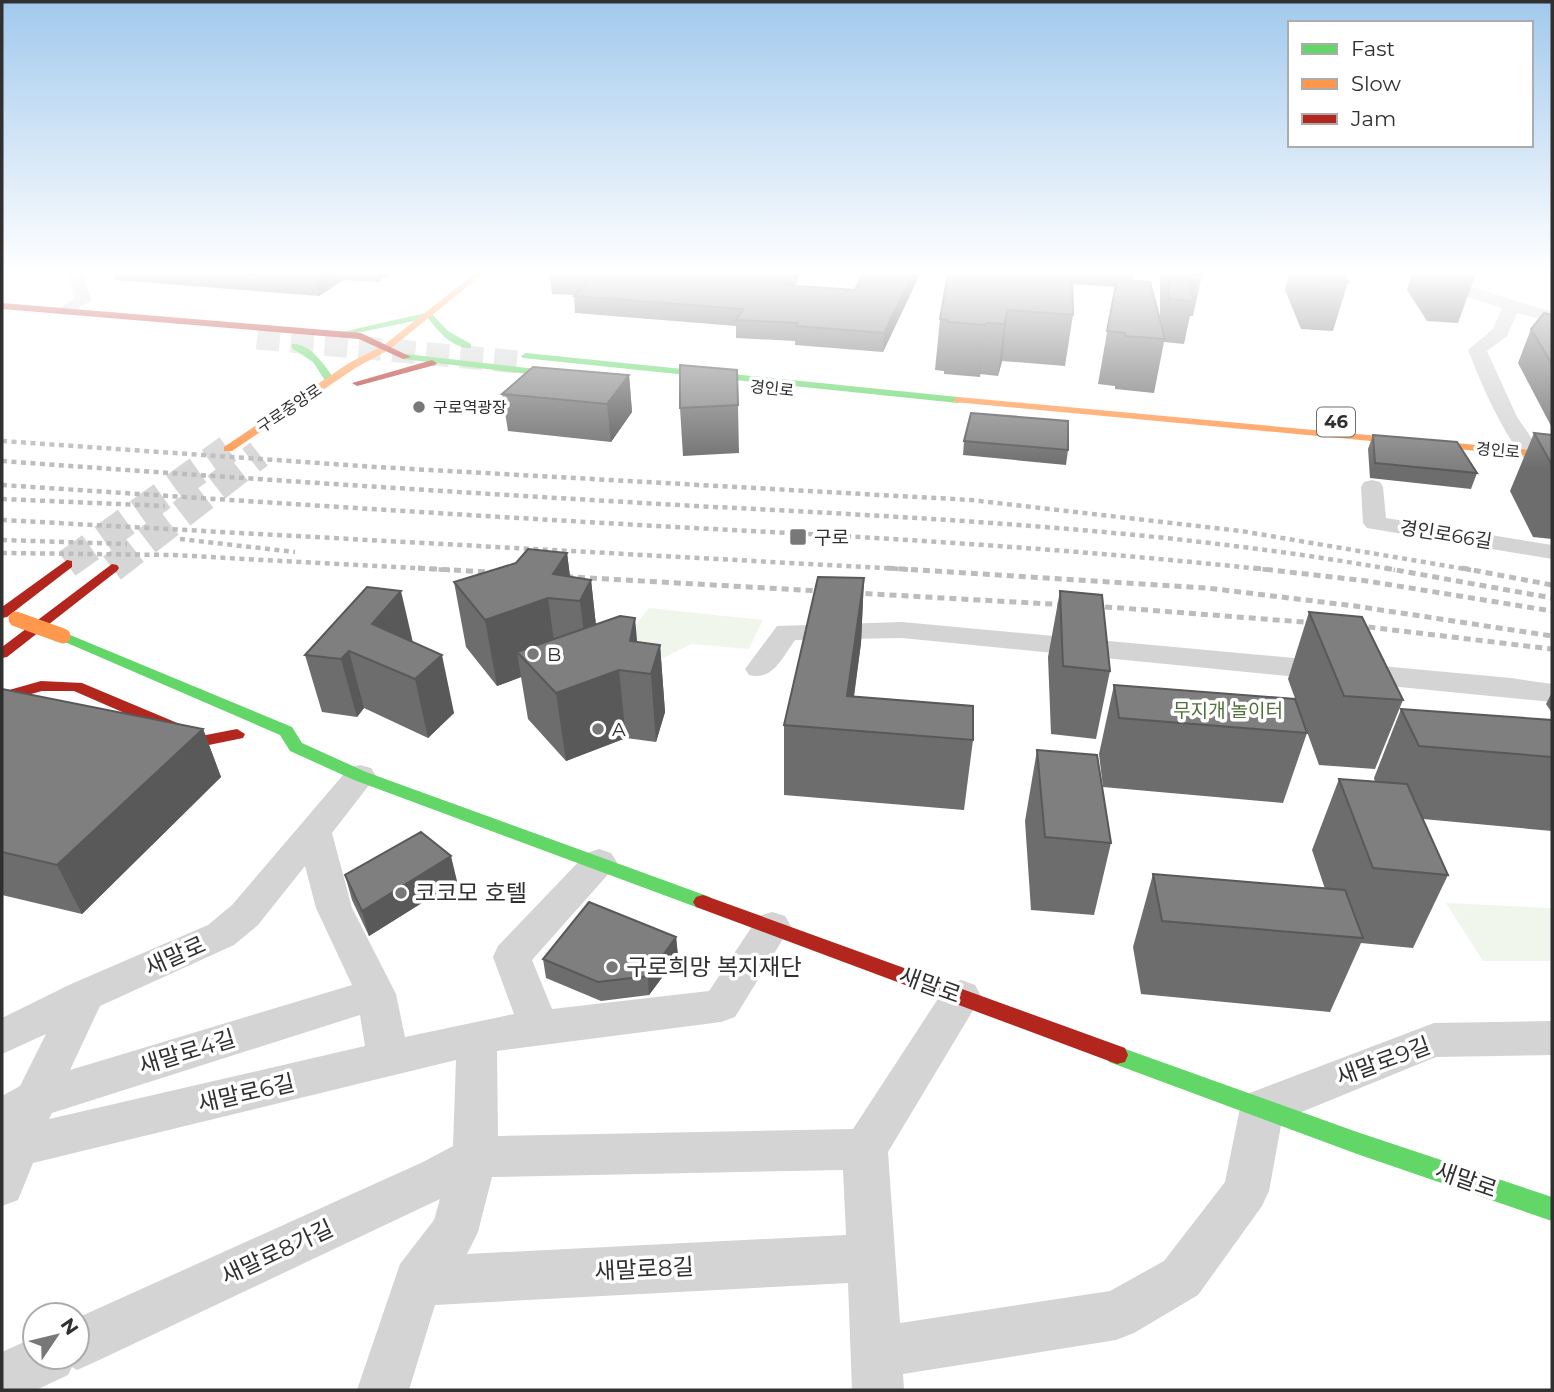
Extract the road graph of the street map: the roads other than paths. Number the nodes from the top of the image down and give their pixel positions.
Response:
1 (201, 339) edge
2 (368, 339) edge
3 (398, 339) edge
4 (458, 339) edge
5 (1492, 339) edge
6 (295, 346) junction
7 (387, 347) junction
8 (520, 356) tunnel mouth
9 (443, 361) junction
10 (330, 380) junction
11 (943, 400) junction
12 (1552, 442) edge
13 (228, 449) tunnel mouth
14 (1535, 449) edge
15 (1372, 487) dead end
16 (1552, 552) edge
17 (67, 564) tunnel mouth
18 (112, 568) tunnel mouth
19 (6, 616) edge
20 (758, 631) dead end
21 (787, 632) junction
22 (2, 636) edge
23 (35, 648) dead end
24 (2, 654) edge
25 (759, 669) dead end
26 (1552, 693) edge
27 (2, 697) edge
28 (211, 723) dead end
29 (360, 776) junction
30 (314, 831) junction
31 (599, 862) junction
32 (772, 926) junction
33 (376, 994) junction
34 (85, 995) junction
35 (961, 996) junction
36 (539, 1027) junction
37 (2, 1038) edge
38 (476, 1038) junction
39 (1552, 1038) edge
40 (388, 1059) junction
41 (1262, 1108) junction
42 (14, 1137) edge
43 (865, 1149) junction
44 (475, 1157) junction
45 (1552, 1209) edge
46 (871, 1258) junction
47 (417, 1281) junction
48 (91, 1339) edge
49 (21, 1370) edge
50 (877, 1372) edge
51 (2, 1379) edge
52 (383, 1390) edge

1 - 6 main road
2 - 7 main road
3 - 7 main road, 구로중앙로
4 - 7 main road
5 - 14 street
6 - 7 main road
6 - 10 main road
7 - 9 main road
7 - 9 main road, 구로중앙로
7 - 10 main road, 구로중앙로
8 - 11 main road, 경인로 / 46
9 - 11 main road, 46
10 - 13 main road, 구로중앙로
11 - 14 main road, 경인로 / 46
12 - 14 main road, 경인로 / 46
15 - 16 street, 경인로66길
17 - 19 main road
18 - 24 main road
19 - 29 main road, 새말로, bridge
20 - 21 street
21 - 25 street
21 - 26 street
22 - 23 main road
27 - 28 main road
29 - 30 street, 새말로
29 - 31 main road, 새말로
30 - 33 street
30 - 34 street, 새말로
31 - 32 main road, 새말로
31 - 36 street
32 - 35 main road, 새말로
32 - 36 street, 새말로6길
33 - 40 street
33 - 42 street, 새말로4길
34 - 37 street, 새말로
34 - 42 street
35 - 41 main road, 새말로
35 - 43 street
36 - 38 street, 새말로6길
38 - 40 street, 새말로6길
38 - 44 street
39 - 41 street, 새말로9길
40 - 42 street, 새말로6길
41 - 45 main road, 새말로
41 - 50 street
43 - 44 street, 새말로8가길
43 - 46 street
44 - 47 street
44 - 48 street, 새말로8가길
46 - 47 street, 새말로8길
46 - 50 street
47 - 52 street
49 - 51 street

